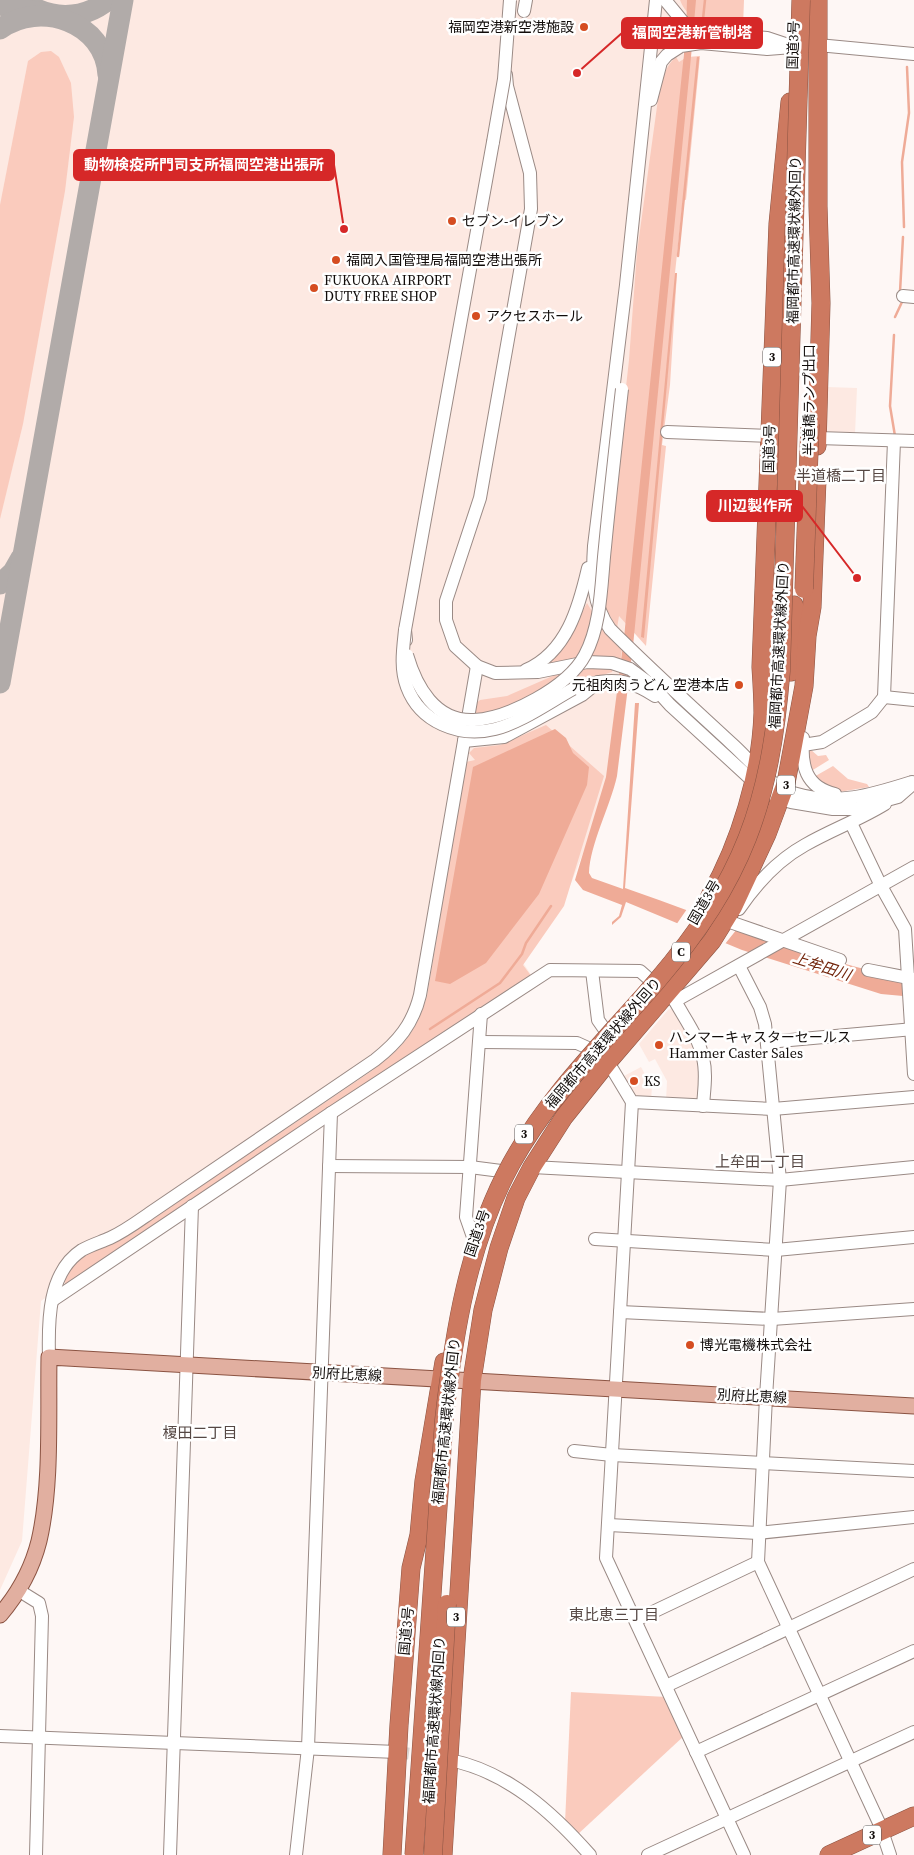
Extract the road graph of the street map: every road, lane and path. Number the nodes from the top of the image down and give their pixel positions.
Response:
1 (510, 0) edge
2 (648, 0) edge
3 (656, 0) edge
4 (665, 0) edge
5 (672, 0) edge
6 (794, 0) edge
7 (801, 0) edge
8 (812, 0) edge
9 (818, 0) edge
10 (675, 14) junction
11 (653, 35) junction
12 (818, 45) junction
13 (796, 50) junction
14 (914, 54) edge
15 (642, 123) junction
16 (806, 149) junction
17 (623, 306) junction
18 (667, 432) dead end
19 (769, 436) junction
20 (818, 438) junction
21 (894, 441) junction
22 (914, 442) edge
23 (594, 546) junction
24 (789, 605) junction
25 (806, 628) junction
26 (405, 630) junction
27 (477, 666) junction
28 (781, 667) junction
29 (514, 674) junction
30 (598, 682) junction
31 (804, 686) junction
32 (884, 697) junction
33 (914, 700) edge
34 (670, 705) junction
35 (763, 714) junction
36 (464, 740) junction
37 (803, 745) junction
38 (755, 775) junction
39 (914, 782) edge
40 (782, 794) junction
41 (898, 797) junction
42 (835, 800) junction
43 (851, 823) junction
44 (914, 867) edge
45 (881, 886) junction
46 (728, 922) junction
47 (780, 943) junction
48 (910, 945) edge
49 (840, 960) dead end
50 (739, 966) junction
51 (868, 970) dead end
52 (592, 971) junction
53 (649, 979) junction
54 (910, 980) edge
55 (671, 998) junction
56 (481, 1014) junction
57 (913, 1029) edge
58 (605, 1030) junction
59 (480, 1042) junction
60 (768, 1042) junction
61 (588, 1048) junction
62 (608, 1062) junction
63 (914, 1074) edge
64 (914, 1097) edge
65 (632, 1102) junction
66 (703, 1106) junction
67 (773, 1109) junction
68 (331, 1113) junction
69 (329, 1166) junction
70 (470, 1167) junction
71 (532, 1167) junction
72 (914, 1168) edge
73 (501, 1171) junction
74 (628, 1171) junction
75 (780, 1180) junction
76 (192, 1206) junction
77 (474, 1237) junction
78 (914, 1237) edge
79 (595, 1239) dead end
80 (624, 1240) junction
81 (776, 1250) junction
82 (53, 1298) junction
83 (914, 1309) edge
84 (620, 1312) junction
85 (772, 1319) junction
86 (49, 1357) junction
87 (186, 1365) junction
88 (322, 1373) junction
89 (441, 1379) junction
90 (472, 1380) junction
91 (615, 1388) junction
92 (766, 1397) junction
93 (914, 1406) edge
94 (574, 1450) dead end
95 (612, 1455) junction
96 (465, 1459) junction
97 (762, 1463) junction
98 (914, 1471) edge
99 (914, 1517) edge
100 (609, 1525) junction
101 (758, 1533) junction
102 (418, 1535) junction
103 (758, 1562) junction
104 (914, 1569) edge
105 (18, 1590) junction
106 (0, 1616) edge
107 (636, 1620) junction
108 (789, 1628) junction
109 (914, 1651) edge
110 (666, 1686) junction
111 (820, 1695) junction
112 (914, 1732) edge
113 (0, 1736) edge
114 (38, 1738) junction
115 (172, 1743) junction
116 (308, 1748) junction
117 (398, 1752) junction
118 (696, 1752) junction
119 (450, 1760) junction
120 (851, 1761) junction
121 (914, 1816) edge
122 (727, 1819) junction
123 (914, 1827) edge
124 (884, 1838) edge
125 (36, 1855) edge
126 (170, 1855) edge
127 (296, 1855) edge
128 (392, 1855) edge
129 (403, 1855) edge
130 (414, 1855) edge
131 (424, 1855) edge
132 (433, 1855) edge
133 (444, 1855) edge
134 (590, 1855) edge
135 (648, 1855) edge
136 (744, 1855) edge
137 (830, 1855) edge
138 (856, 1855) edge

1 - 26 street, bridge
1 - 27 street
2 - 11 street
3 - 11 street
4 - 10 street
5 - 10 street
6 - 13 highway, 国道3号 / 3
7 - 13 highway, 福岡都市高速環状線外回り / C, bridge
8 - 16 highway, C
9 - 12 highway, 国道3号 / 3
10 - 13 street
11 - 15 street
12 - 13 street
12 - 14 street
12 - 20 highway, 国道3号 / 3
13 - 15 street
13 - 19 highway, 国道3号 / 3
13 - 24 highway, 福岡都市高速環状線外回り / C, bridge
13 - 28 highway, bridge
15 - 17 street
16 - 24 highway, C
16 - 25 highway, 半道橋ランプ出口, bridge
17 - 23 street
17 - 26 street, bridge
18 - 19 street
19 - 35 highway, 国道3号 / 3
20 - 21 street
20 - 25 highway, 国道3号 / 3
21 - 22 street
21 - 32 street
23 - 29 street
23 - 38 street
24 - 28 highway, 福岡都市高速環状線外回り / C, bridge
25 - 31 highway, 国道3号 / 3
26 - 30 street, bridge
27 - 29 street
27 - 36 street
28 - 35 highway
28 - 130 highway, 福岡都市高速環状線外回り / C, bridge
28 - 131 highway, 福岡都市高速環状線内回り / C
29 - 34 street
30 - 34 street
30 - 36 street
31 - 37 street
31 - 40 highway, 国道3号 / 3
32 - 33 street
32 - 37 street
34 - 38 street
35 - 38 highway, 国道3号 / 3
36 - 82 street
37 - 42 street
38 - 40 street
38 - 53 highway, 国道3号 / 3
39 - 41 street
39 - 42 street
40 - 41 street
40 - 42 street
40 - 46 highway, 国道3号 / 3
41 - 43 street
43 - 45 street
43 - 46 street
44 - 45 street
45 - 47 street
45 - 48 street
46 - 47 street
46 - 55 highway, 国道3号 / 3
47 - 49 street
47 - 50 street
48 - 54 street
50 - 55 street
50 - 60 street
51 - 54 street
52 - 53 street
52 - 56 street
52 - 58 street
53 - 58 highway, 国道3号 / 3
54 - 57 street
55 - 62 highway, 国道3号 / 3
55 - 66 street
56 - 59 street
56 - 68 street
57 - 60 street
57 - 63 street
58 - 61 highway, 国道3号 / 3
59 - 61 street
59 - 70 street
60 - 67 street
61 - 73 highway, 国道3号 / 3
62 - 65 street
62 - 71 highway, 国道3号 / 3
64 - 67 street
65 - 66 street
65 - 74 street
66 - 67 street
67 - 75 street
68 - 69 street
68 - 76 street
69 - 70 street
69 - 88 street
70 - 73 street
70 - 77 street
71 - 74 street
71 - 90 highway, 国道3号 / 3
72 - 75 street
73 - 77 highway, 国道3号 / 3
74 - 75 street
74 - 80 street
75 - 81 street
76 - 82 street
76 - 87 street
77 - 89 highway, 国道3号 / 3
78 - 81 street
79 - 80 street
80 - 81 street
80 - 84 street
81 - 85 street
82 - 86 street
83 - 85 street
84 - 85 street
84 - 91 street
85 - 92 street
86 - 87 main road, 別府比恵線
86 - 105 main road
87 - 88 main road, 別府比恵線
87 - 115 street
88 - 89 main road, 別府比恵線
88 - 116 street
89 - 90 main road, 別府比恵線
89 - 102 highway, 国道3号 / 3
90 - 91 main road, 別府比恵線
90 - 96 highway, 国道3号 / 3
91 - 92 main road, 別府比恵線
91 - 95 street
92 - 93 main road, 別府比恵線
92 - 97 street
94 - 95 street
95 - 97 street
95 - 100 street
96 - 119 highway, 国道3号 / 3
96 - 132 highway, bridge
97 - 98 street
97 - 101 street
99 - 101 street
100 - 101 street
100 - 107 street
101 - 103 street
102 - 117 highway, 国道3号 / 3
102 - 129 highway
103 - 107 street
103 - 108 street
104 - 108 street
105 - 106 main road
105 - 114 street
107 - 110 street
108 - 110 street
108 - 111 street
109 - 111 street
110 - 118 street
111 - 118 street
111 - 120 street
112 - 120 street
113 - 114 street
114 - 115 street
114 - 125 street
115 - 116 street
115 - 126 street
116 - 117 street
116 - 127 street
117 - 128 highway, 国道3号 / 3
118 - 122 street
119 - 133 highway, 国道3号 / 3
119 - 134 street
120 - 122 street
120 - 124 street
121 - 124 highway, 3
122 - 135 street
122 - 136 street
123 - 124 highway, 3
124 - 137 highway, 3
124 - 138 highway, 3

